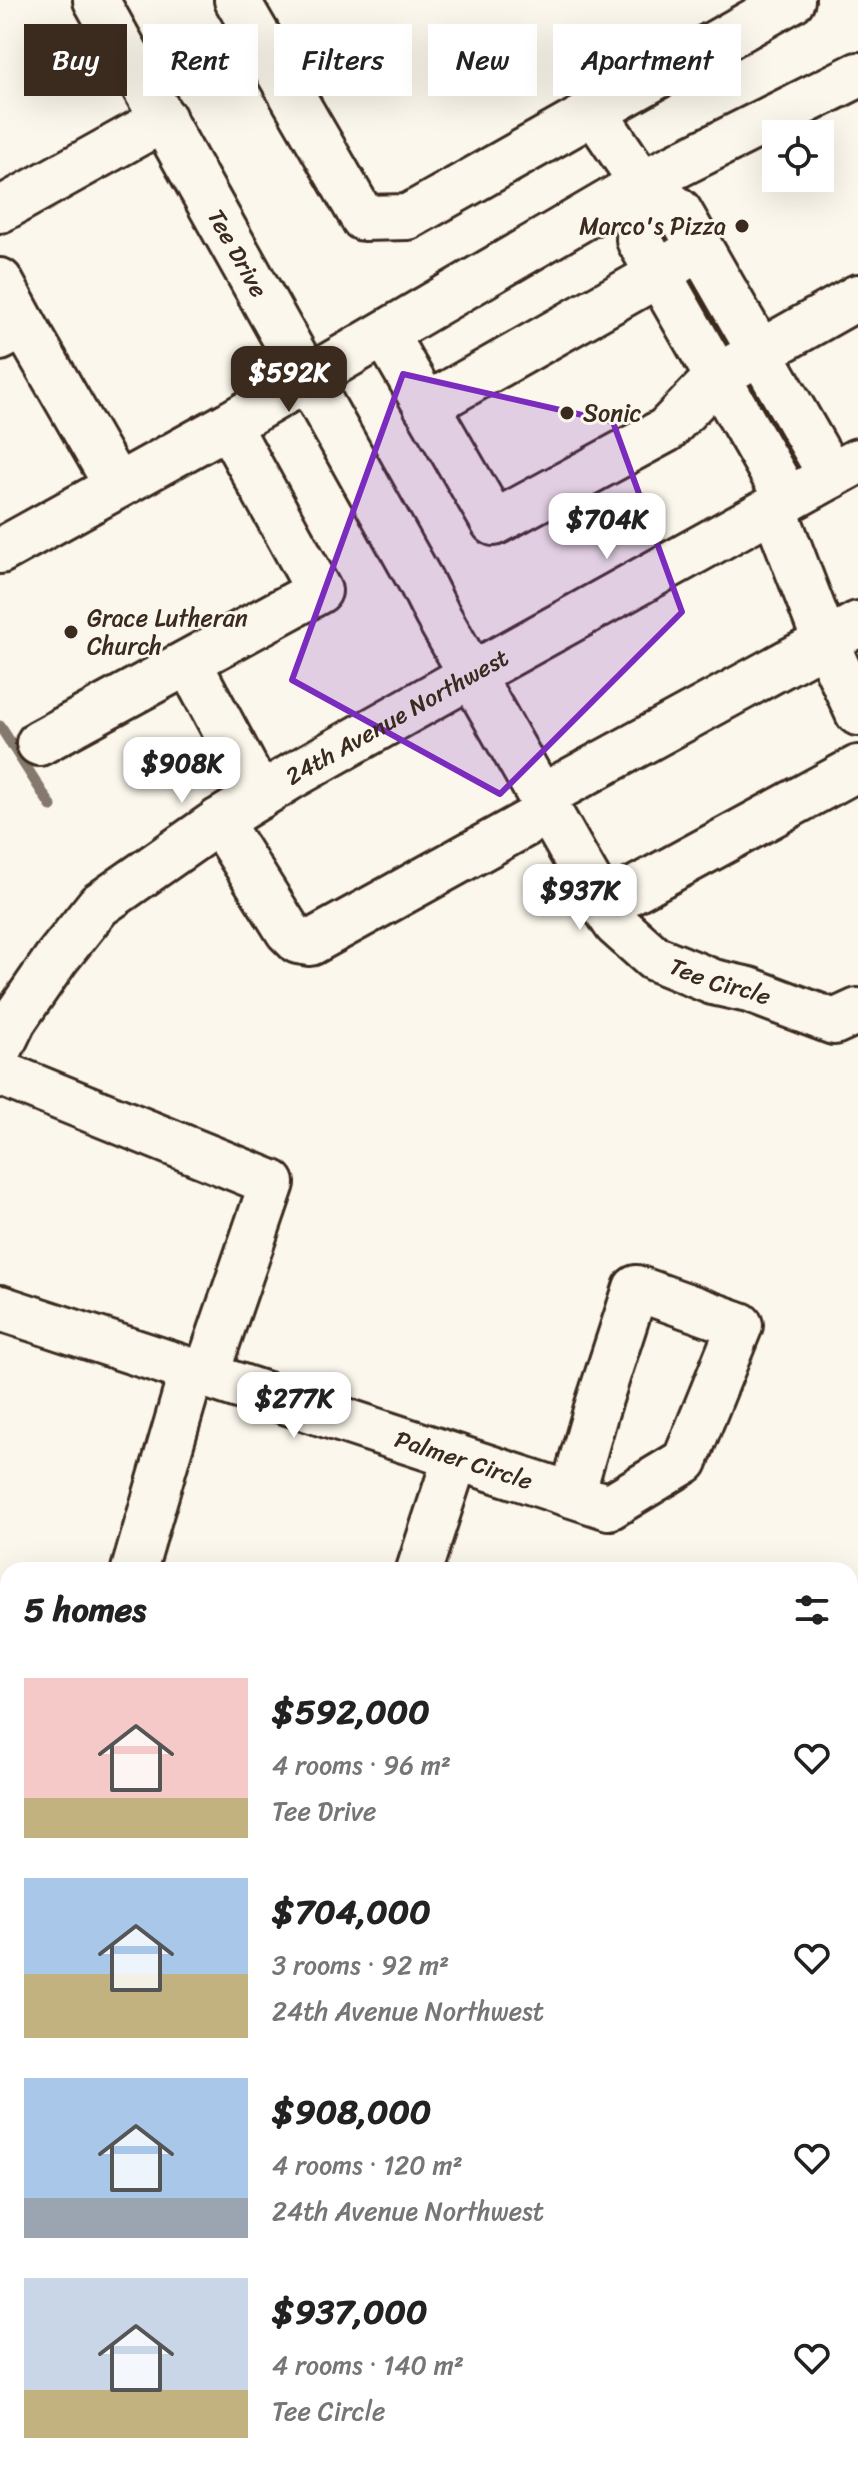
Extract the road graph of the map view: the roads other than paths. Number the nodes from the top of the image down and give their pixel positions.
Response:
1 (96, 0) edge
2 (237, 0) edge
3 (792, 0) edge
4 (858, 75) edge
5 (594, 112) junction
6 (164, 119) junction
7 (642, 183) junction
8 (0, 210) edge
9 (700, 246) junction
10 (659, 274) junction
11 (0, 281) edge
12 (858, 297) edge
13 (12, 331) edge
14 (385, 334) junction
15 (761, 351) junction
16 (718, 376) junction
17 (308, 379) junction
18 (426, 406) junction
19 (228, 425) junction
20 (845, 468) edge
21 (117, 486) junction
22 (781, 504) junction
23 (0, 551) edge
24 (842, 632) edge
25 (189, 663) junction
26 (473, 674) junction
27 (858, 713) edge
28 (39, 743) dead end
29 (858, 768) edge
30 (260, 796) junction
31 (545, 804) junction
32 (219, 821) junction
33 (604, 906) junction
34 (846, 1016) edge
35 (5, 1028) edge
36 (0, 1073) edge
37 (0, 1308) edge
38 (199, 1373) junction
39 (456, 1457) junction
40 (591, 1501) junction
41 (137, 1562) edge
42 (422, 1562) edge

1 - 6 street, Tee Drive
2 - 5 street
3 - 5 street
4 - 7 street
5 - 7 street
6 - 8 street
6 - 17 street, Tee Drive
7 - 9 street
7 - 10 street
7 - 14 street
9 - 10 street
9 - 15 street
10 - 16 street
10 - 18 street
11 - 13 street
12 - 15 street
13 - 21 street
14 - 17 street
14 - 18 street
15 - 16 street
15 - 20 street
16 - 18 street
16 - 22 street
17 - 19 street
17 - 26 street, Tee Drive
19 - 21 street
19 - 25 street
20 - 22 street, 24th Avenue Northwest
21 - 23 street
22 - 24 street
22 - 26 street, 24th Avenue Northwest
24 - 27 street
24 - 31 street
25 - 28 street
25 - 30 street
26 - 30 street, 24th Avenue Northwest
26 - 31 street, Tee Circle
29 - 33 street
30 - 32 street, 24th Avenue Northwest
31 - 32 street
31 - 33 street, Tee Circle
32 - 35 street, 24th Avenue Northwest
33 - 34 street, Tee Circle
36 - 38 street
37 - 38 street, Palmer Circle
38 - 39 street, Palmer Circle
38 - 41 street
39 - 40 street, Palmer Circle
39 - 42 street
40 - 40 street

